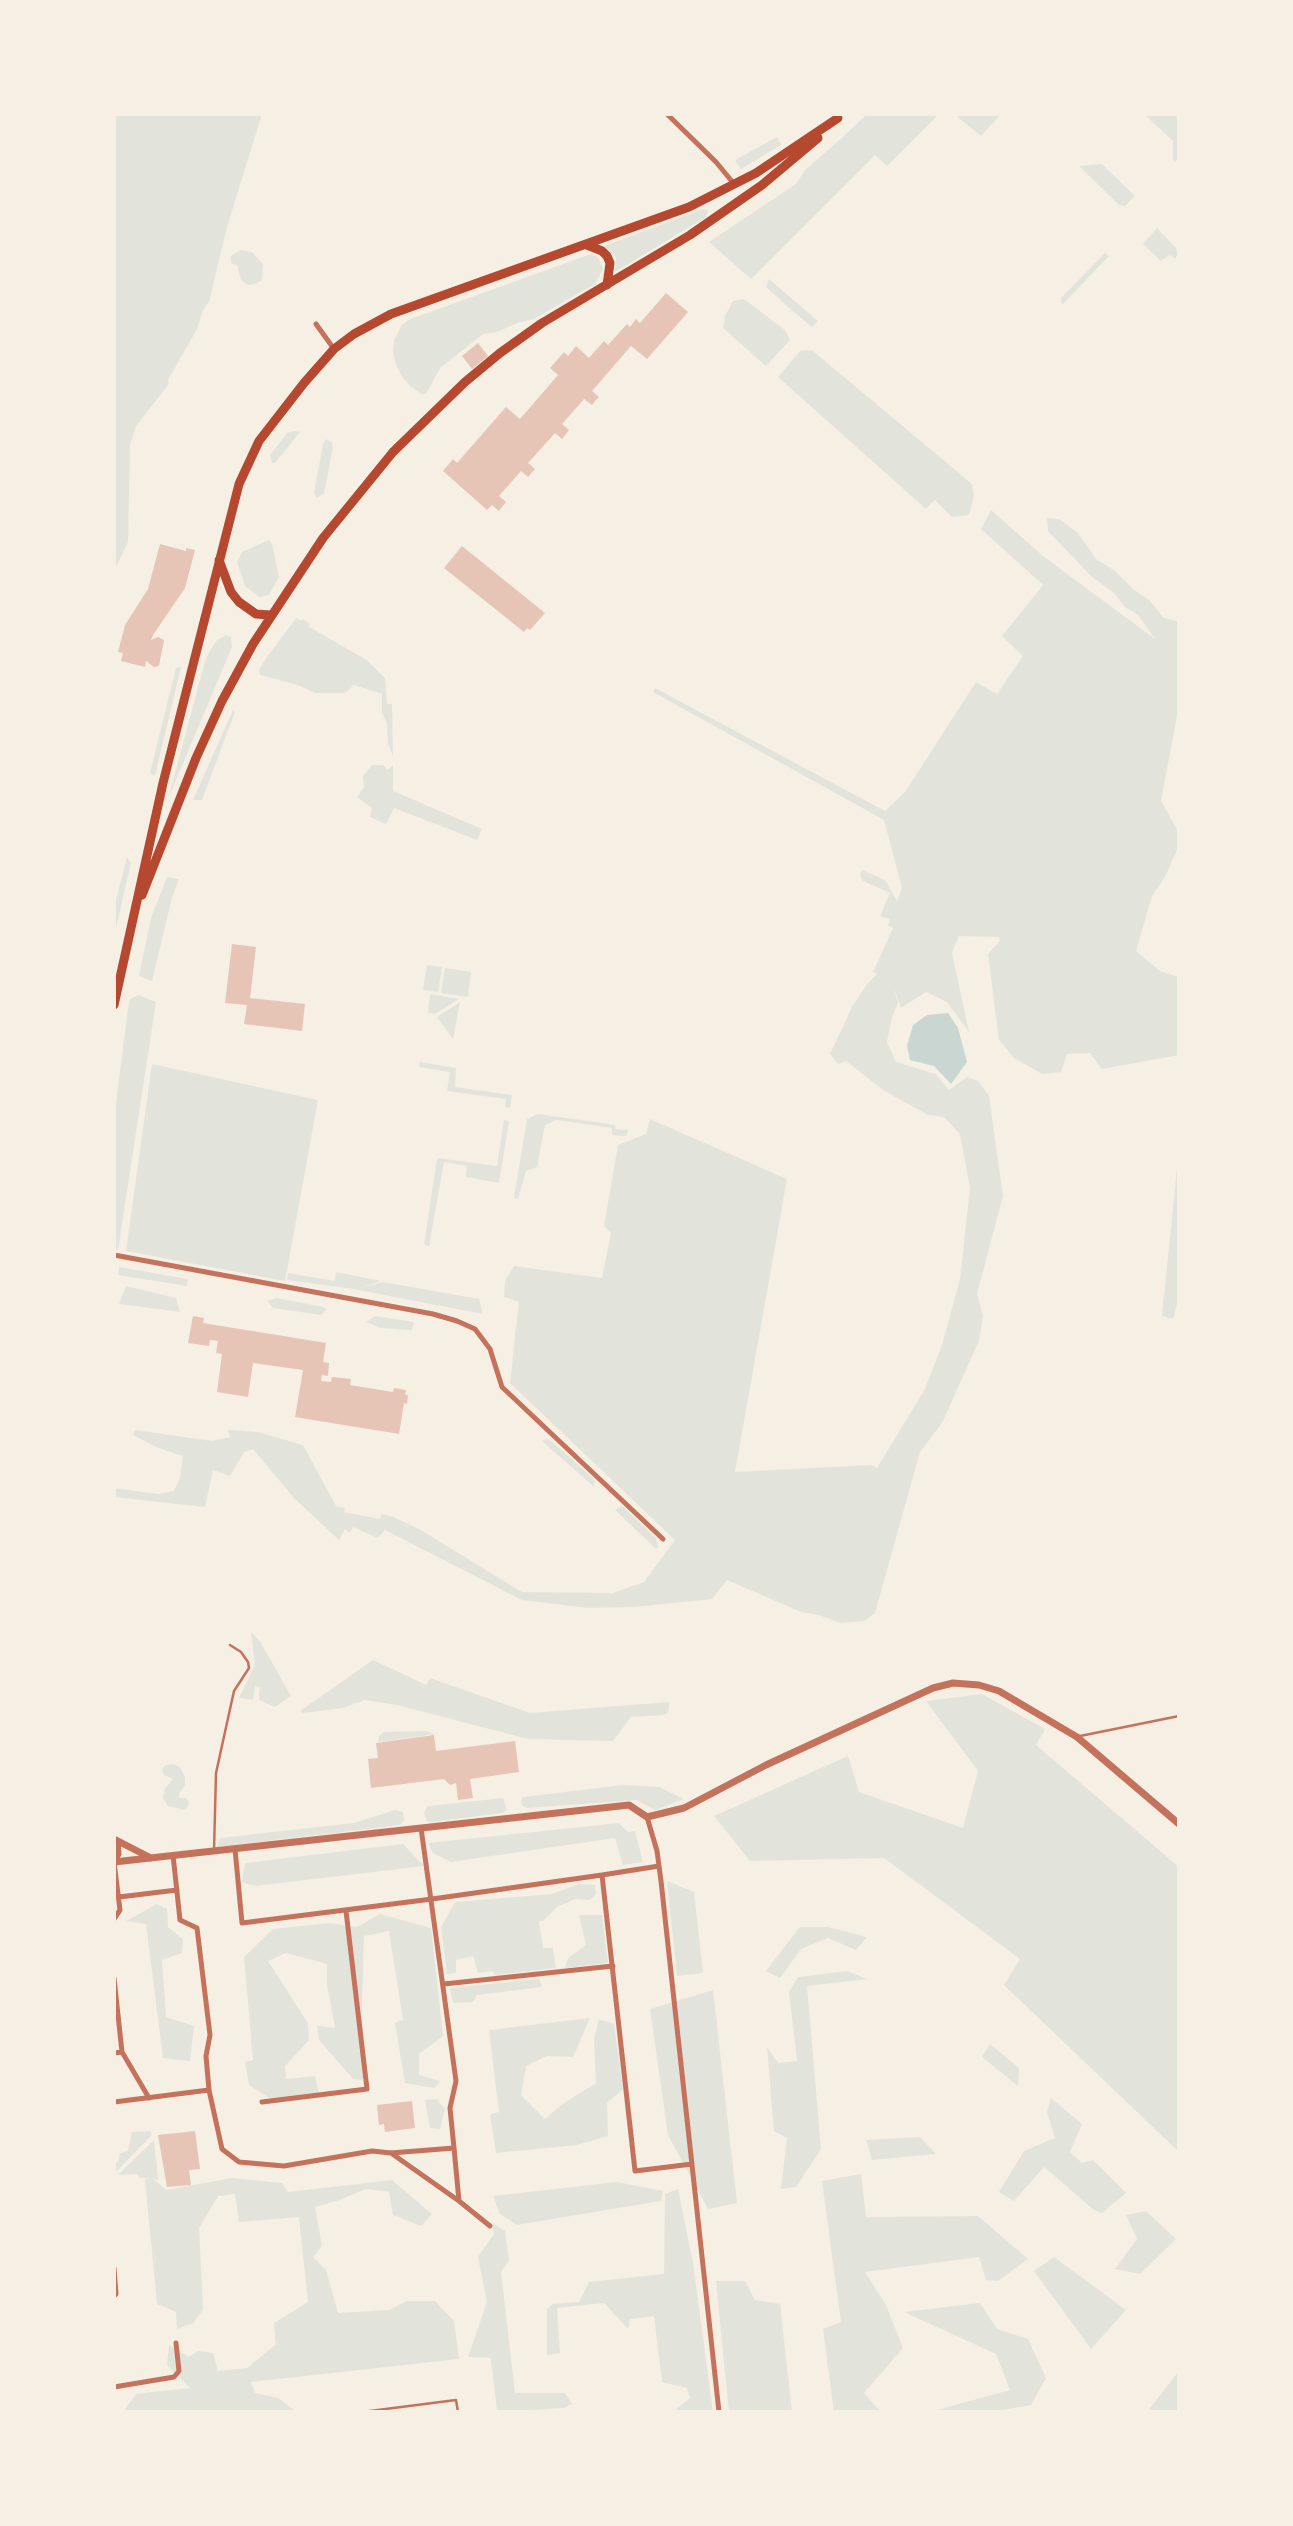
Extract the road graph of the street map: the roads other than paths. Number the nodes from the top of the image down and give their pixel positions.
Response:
1 (667, 114) edge
2 (841, 116) edge
3 (735, 185) junction
4 (587, 245) junction
5 (607, 285) junction
6 (316, 324) dead end
7 (334, 349) junction
8 (218, 558) junction
9 (270, 615) junction
10 (130, 922) junction
11 (114, 1005) edge
12 (114, 1255) edge
13 (663, 1539) dead end
14 (230, 1645) dead end
15 (1179, 1716) edge
16 (1077, 1737) junction
17 (648, 1817) junction
18 (1179, 1824) edge
19 (421, 1828) junction
20 (115, 1840) edge
21 (234, 1849) junction
22 (214, 1851) junction
23 (173, 1855) junction
24 (152, 1858) junction
25 (114, 1862) edge
26 (659, 1866) junction
27 (602, 1875) junction
28 (177, 1890) junction
29 (119, 1897) junction
30 (432, 1899) junction
31 (346, 1911) junction
32 (114, 1919) edge
33 (613, 1966) junction
34 (114, 1978) edge
35 (444, 1984) junction
36 (122, 2052) junction
37 (114, 2053) edge
38 (209, 2090) junction
39 (149, 2098) junction
40 (114, 2102) edge
41 (262, 2102) dead end
42 (454, 2148) junction
43 (391, 2153) junction
44 (692, 2164) junction
45 (459, 2201) junction
46 (490, 2226) dead end
47 (114, 2268) edge
48 (114, 2296) edge
49 (176, 2343) dead end
50 (114, 2387) edge
51 (362, 2412) edge
52 (458, 2412) edge
53 (719, 2412) edge

1 - 3 street
2 - 3 main road
2 - 5 main road
3 - 4 main road
4 - 5 main road
4 - 7 main road
5 - 9 main road
6 - 7 street
7 - 8 main road
8 - 9 main road
8 - 10 main road
9 - 10 main road
10 - 11 main road
12 - 13 street
14 - 22 lane
15 - 16 lane
16 - 17 street
16 - 18 street
17 - 19 street
17 - 26 street
19 - 21 street
19 - 30 street
20 - 24 street
20 - 25 street
21 - 22 street
21 - 31 street
22 - 23 street
23 - 24 street
23 - 28 street
24 - 25 street
25 - 29 street
26 - 27 street
26 - 44 street
27 - 30 street
27 - 33 street
28 - 29 street
28 - 38 street
29 - 32 street
30 - 31 street
30 - 35 street
31 - 41 street
33 - 35 street
33 - 44 street
34 - 36 street
35 - 42 street
36 - 37 street
36 - 39 street
38 - 39 street
38 - 43 street
39 - 40 street
42 - 43 street
42 - 45 street
43 - 45 street
44 - 53 street
45 - 46 street
47 - 48 street
49 - 50 street
51 - 52 lane

